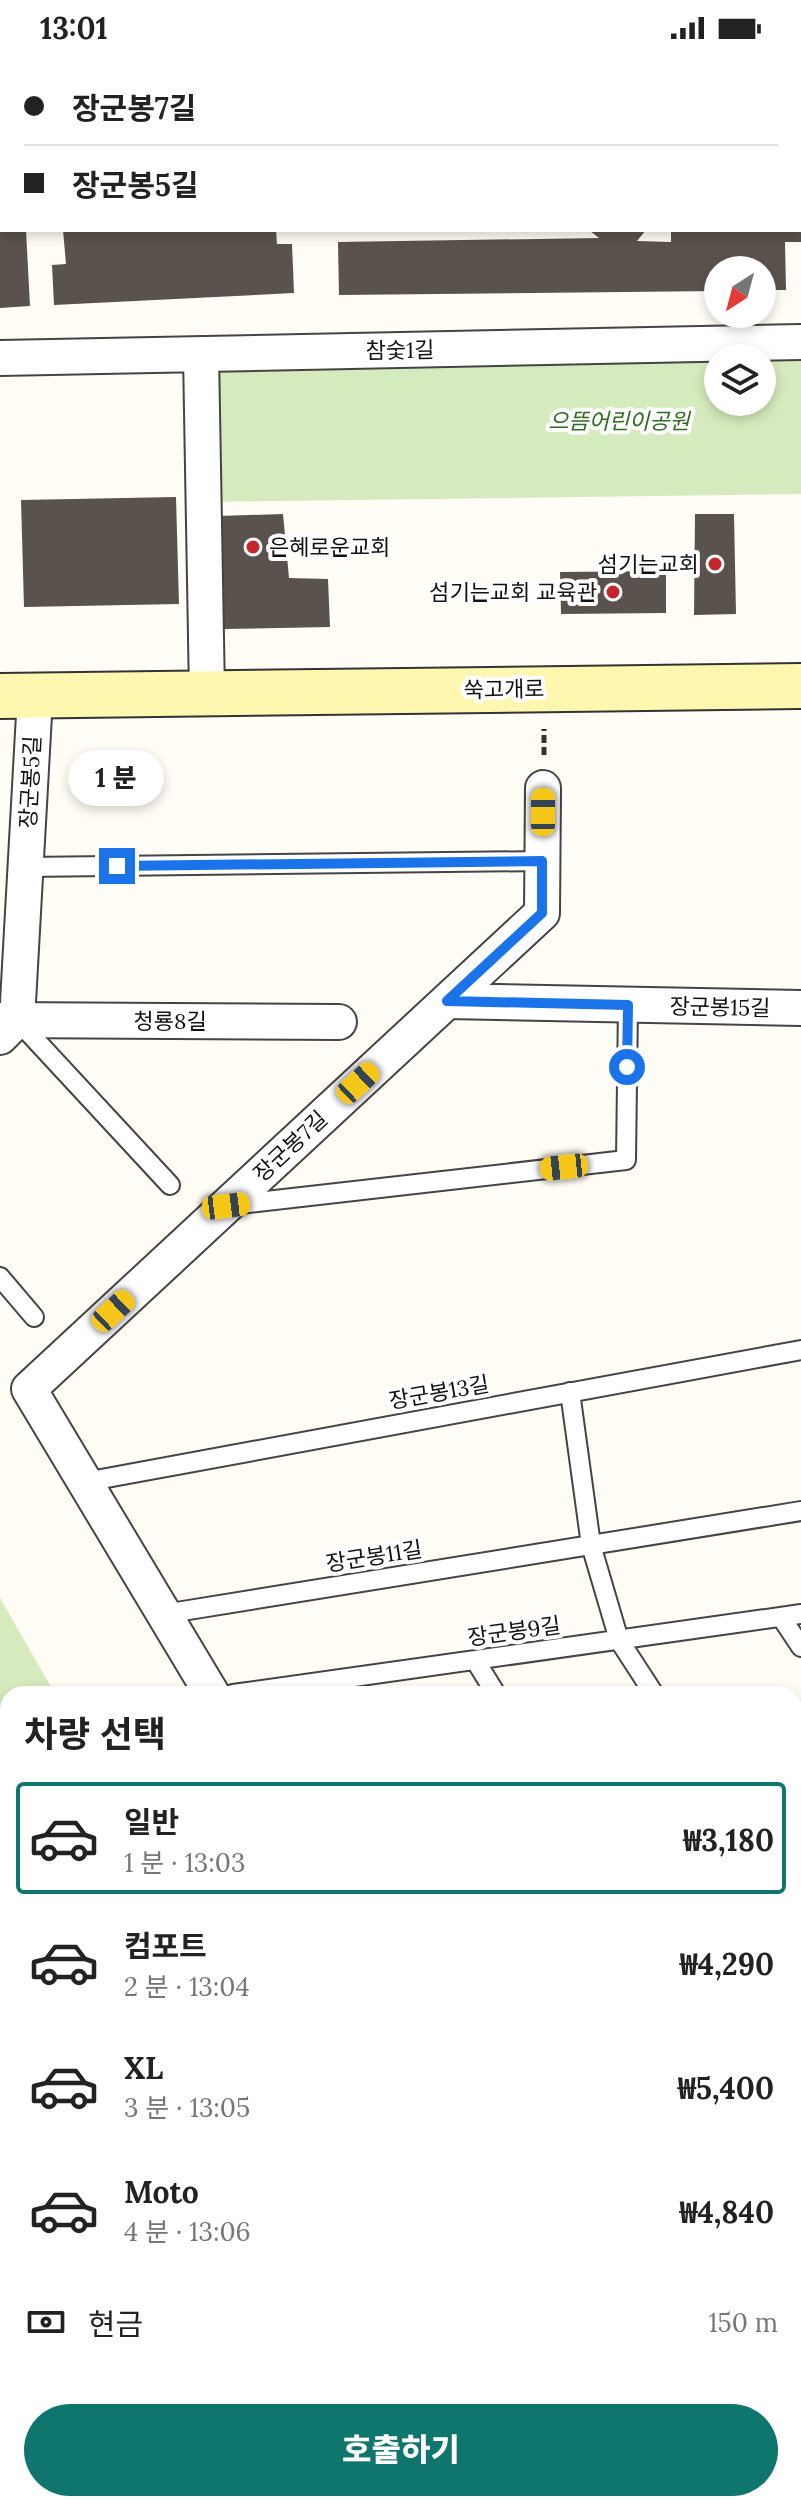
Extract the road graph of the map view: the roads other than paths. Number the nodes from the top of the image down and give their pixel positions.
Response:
1 (801, 342) edge
2 (201, 354) junction
3 (0, 358) edge
4 (801, 686) edge
5 (207, 694) junction
6 (17, 696) edge
7 (543, 788) road end
8 (542, 861) junction
9 (26, 867) junction
10 (447, 1001) junction
11 (628, 1005) junction
12 (801, 1008) edge
13 (339, 1022) dead end
14 (6, 1026) edge
15 (170, 1185) dead end
16 (226, 1206) junction
17 (0, 1277) edge
18 (34, 1317) dead end
19 (801, 1350) edge
20 (570, 1392) junction
21 (85, 1482) junction
22 (801, 1511) edge
23 (591, 1545) junction
24 (164, 1614) junction
25 (801, 1614) edge
26 (781, 1617) junction
27 (619, 1640) junction
28 (801, 1647) edge
29 (475, 1660) junction
30 (207, 1686) edge
31 (290, 1686) edge
32 (491, 1686) edge
33 (649, 1686) edge

1 - 2 street, 참숯1길
2 - 3 street, 참숯1길
2 - 5 street
4 - 5 main road, 쑥고개로
5 - 6 main road, 쑥고개로
6 - 9 street, 장군봉5길
7 - 8 street, 장군봉7길
8 - 9 lane
8 - 10 street, 장군봉7길
9 - 14 street, 장군봉5길
10 - 11 street, 장군봉15길
10 - 16 street, 장군봉7길
11 - 12 street, 장군봉15길
11 - 16 lane, 장군봉7길
13 - 14 street, 청룡8길
14 - 15 lane
16 - 21 street, 장군봉7길
17 - 18 lane
19 - 20 lane, 장군봉13길
20 - 21 lane, 장군봉13길
20 - 23 lane
21 - 24 street, 장군봉7길
22 - 23 lane, 장군봉11길
23 - 24 lane, 장군봉11길
23 - 27 lane
24 - 30 street, 장군봉7길
25 - 26 lane, 장군봉9길
26 - 27 lane, 장군봉9길
26 - 28 lane
27 - 29 lane, 장군봉9길
27 - 33 lane
29 - 31 lane, 장군봉9길
29 - 32 lane

